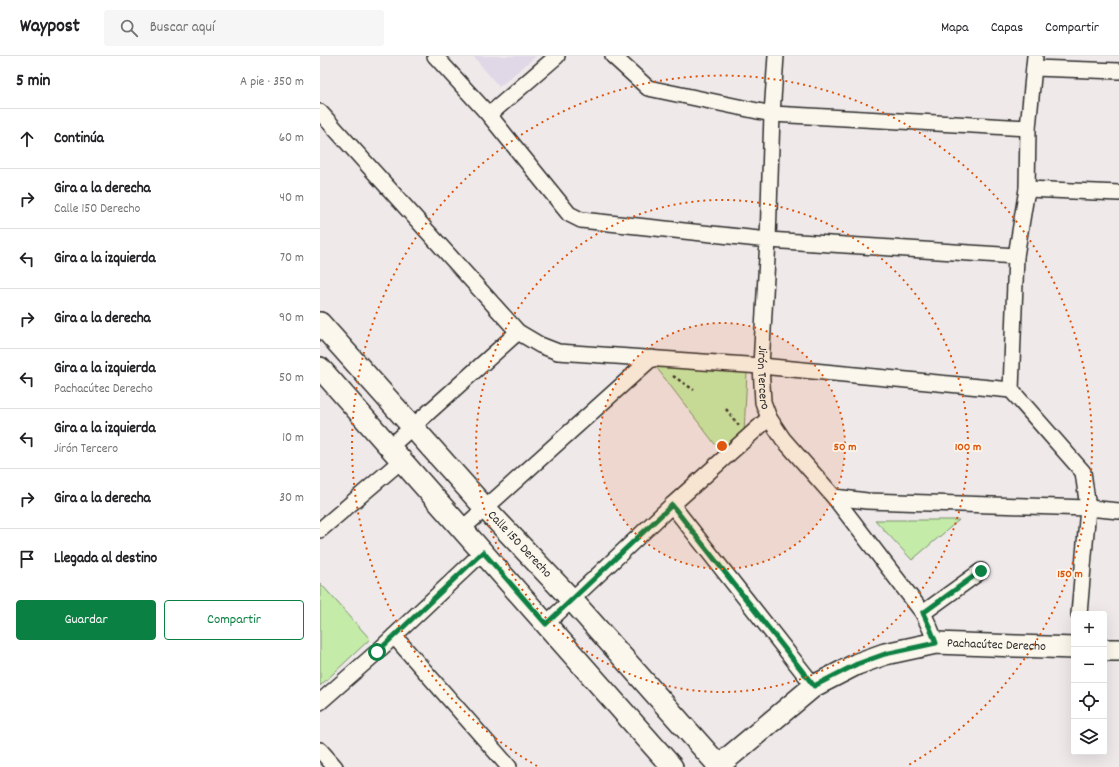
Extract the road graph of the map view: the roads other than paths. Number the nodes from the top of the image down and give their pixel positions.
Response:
1 (435, 56) edge
2 (557, 56) edge
3 (614, 56) edge
4 (776, 56) edge
5 (1034, 62) edge
6 (1119, 71) edge
7 (320, 112) edge
8 (772, 114) junction
9 (489, 115) junction
10 (1028, 128) junction
11 (1027, 189) junction
12 (1119, 193) edge
13 (768, 240) junction
14 (1016, 256) junction
15 (320, 323) edge
16 (518, 332) junction
17 (652, 358) junction
18 (761, 366) junction
19 (320, 369) edge
20 (1011, 390) junction
21 (769, 418) junction
22 (412, 426) junction
23 (396, 454) junction
24 (834, 497) junction
25 (672, 505) junction
26 (485, 508) junction
27 (1088, 508) junction
28 (1119, 511) edge
29 (462, 529) junction
30 (320, 530) edge
31 (483, 552) junction
32 (981, 571) dead end
33 (572, 600) junction
34 (1079, 611) edge
35 (923, 613) junction
36 (546, 624) junction
37 (394, 636) junction
38 (936, 643) junction
39 (1071, 648) edge
40 (1107, 650) edge
41 (1119, 650) edge
42 (814, 686) junction
43 (320, 702) edge
44 (320, 750) edge
45 (718, 766) edge
46 (336, 767) edge
47 (509, 767) edge
48 (672, 767) edge

1 - 9 street
2 - 9 street
3 - 8 street
4 - 8 street, Jirón Tercero
5 - 6 street
5 - 10 street
7 - 16 street
8 - 10 street
8 - 13 street, Jirón Tercero
9 - 13 street
10 - 11 street
11 - 12 street
11 - 14 street
13 - 14 street
13 - 18 street, Jirón Tercero
14 - 20 street
15 - 22 street, Calle 150 Derecho
16 - 17 street
16 - 22 street
17 - 18 street
17 - 26 street
18 - 20 street
18 - 21 street, Jirón Tercero
19 - 23 street
20 - 27 street
21 - 24 street, Jirón Tercero
21 - 25 street
22 - 23 street
22 - 26 street, Calle 150 Derecho
23 - 29 street
23 - 30 street
24 - 27 street
24 - 35 street, Jirón Tercero
25 - 33 street
25 - 42 street
26 - 29 street
26 - 33 street, Calle 150 Derecho
27 - 28 street
27 - 34 street
29 - 31 street
31 - 36 street
31 - 37 street
32 - 35 street
33 - 36 street
33 - 45 street, Calle 150 Derecho
35 - 38 street, Jirón Tercero
36 - 48 street
37 - 43 street
37 - 47 street
38 - 39 street, Pachacútec Derecho
38 - 42 street, Pachacútec Derecho
40 - 41 street
42 - 45 street, Pachacútec Derecho
44 - 46 street

